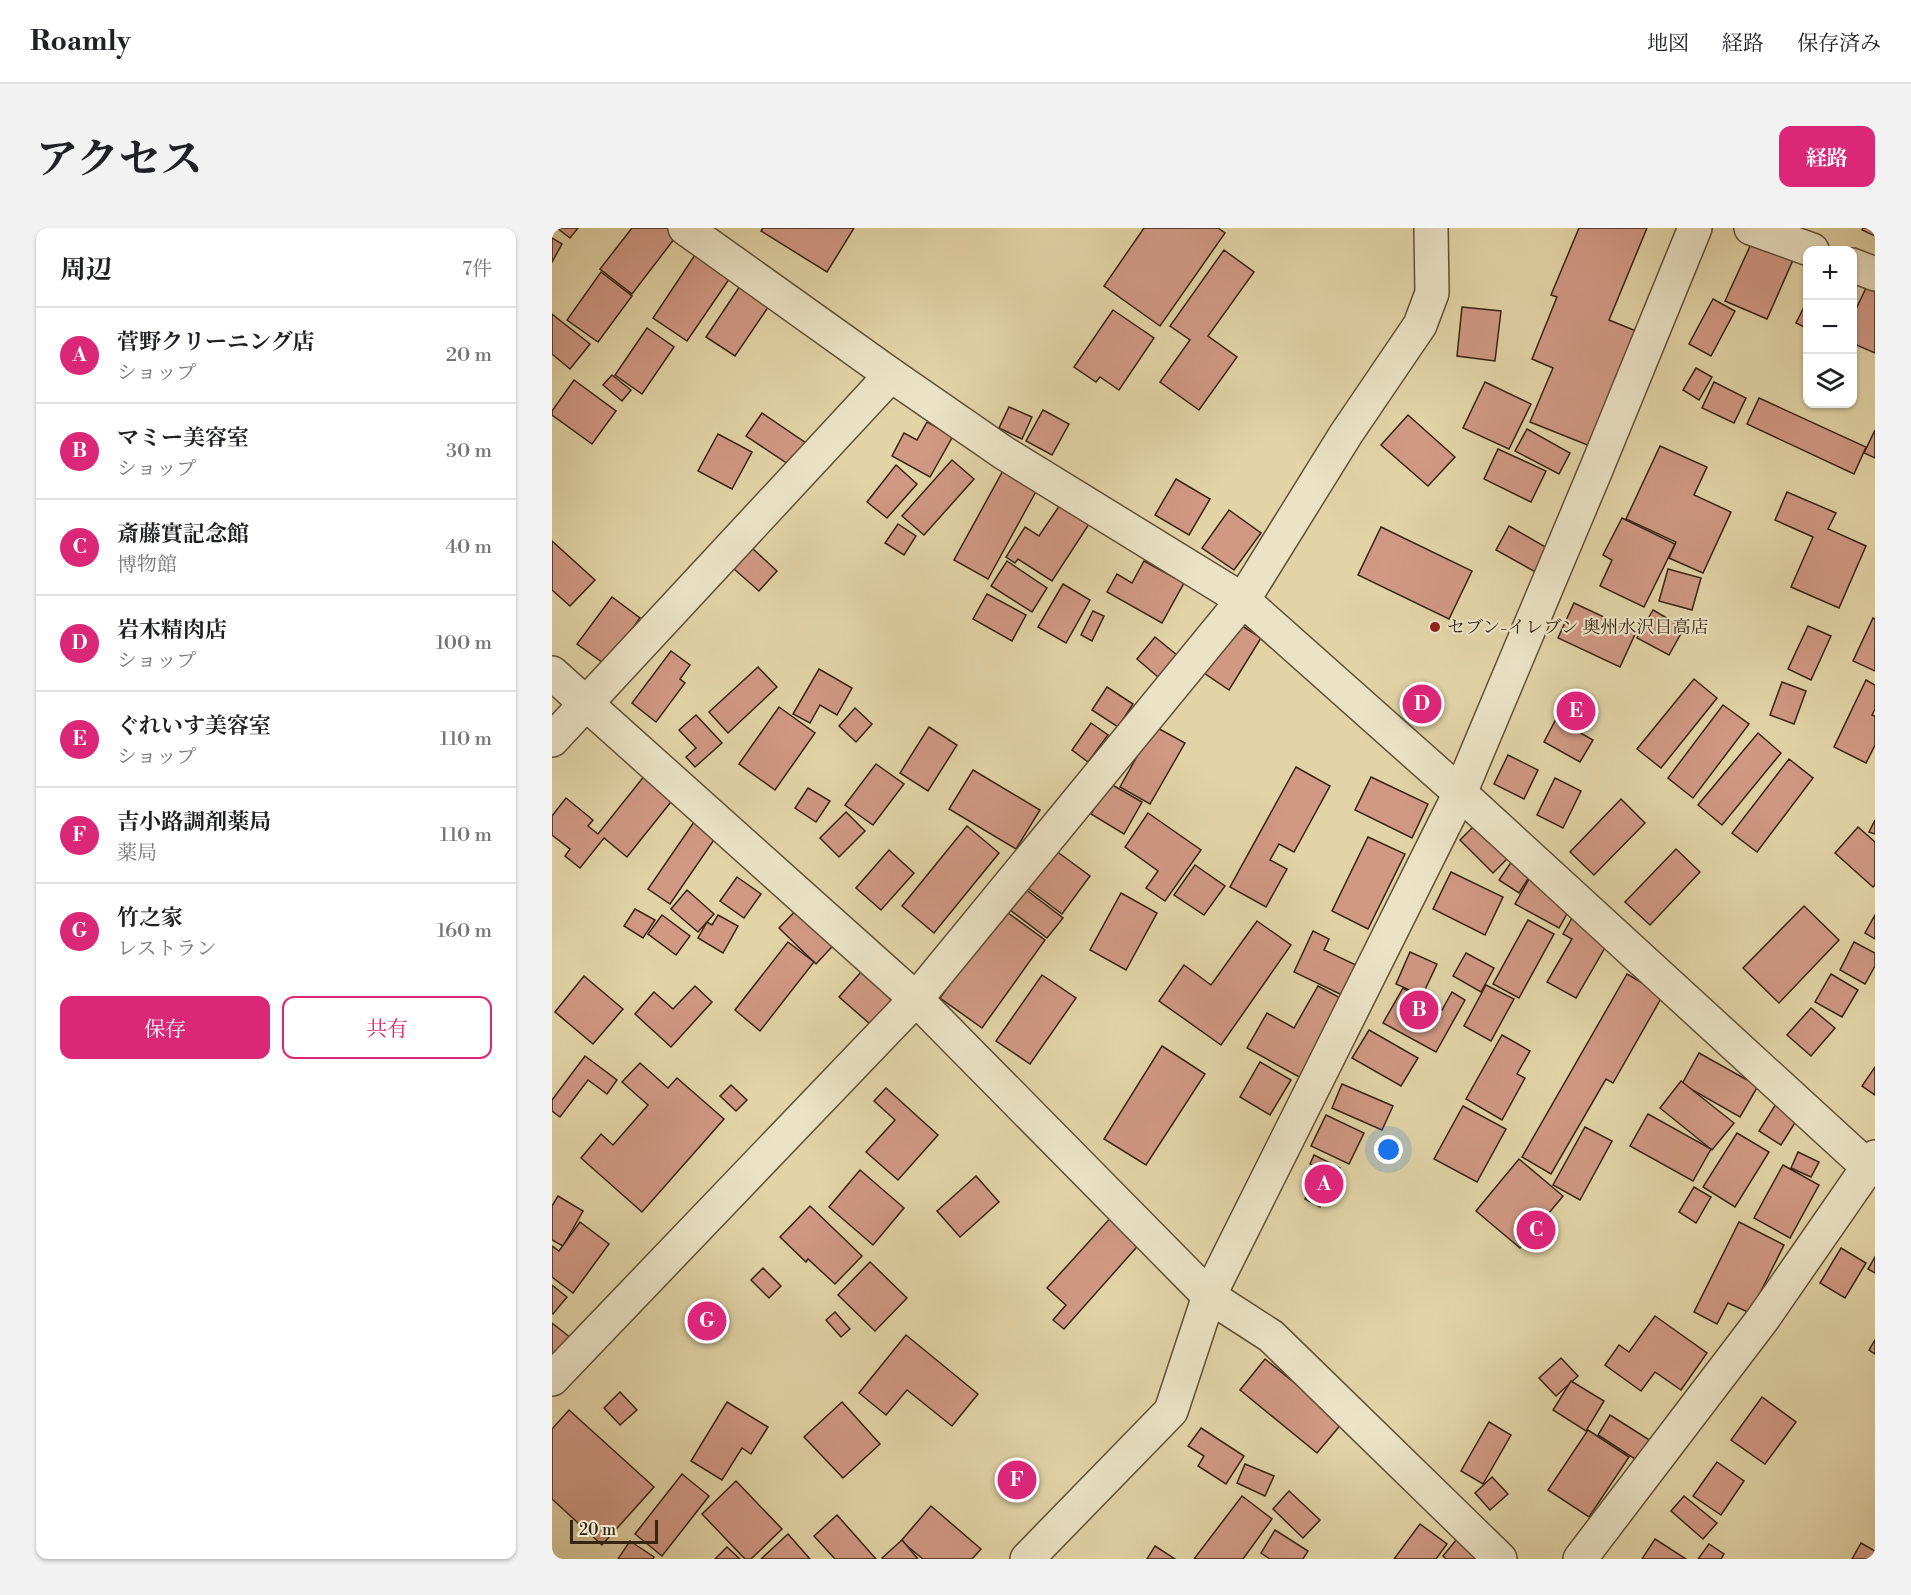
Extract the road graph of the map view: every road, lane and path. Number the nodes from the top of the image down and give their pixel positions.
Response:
1 (685, 228) edge
2 (1431, 228) edge
3 (1695, 228) edge
4 (1751, 228) edge
5 (1803, 247) edge
6 (1857, 268) edge
7 (1875, 274) edge
8 (891, 375) junction
9 (1243, 600) junction
10 (552, 674) edge
11 (585, 704) junction
12 (552, 740) edge
13 (1460, 794) junction
14 (916, 999) junction
15 (1872, 1162) edge
16 (1209, 1296) junction
17 (552, 1379) edge
18 (1027, 1559) edge
19 (1500, 1559) edge
20 (1580, 1559) edge

1 - 8 street
2 - 9 street
3 - 13 street
4 - 5 street
6 - 7 street
8 - 9 street
8 - 11 street
9 - 13 street
9 - 14 street
10 - 11 street
11 - 12 street
11 - 14 street
13 - 15 street
13 - 16 street
14 - 16 street
14 - 17 street
15 - 20 street
16 - 18 street
16 - 19 street

